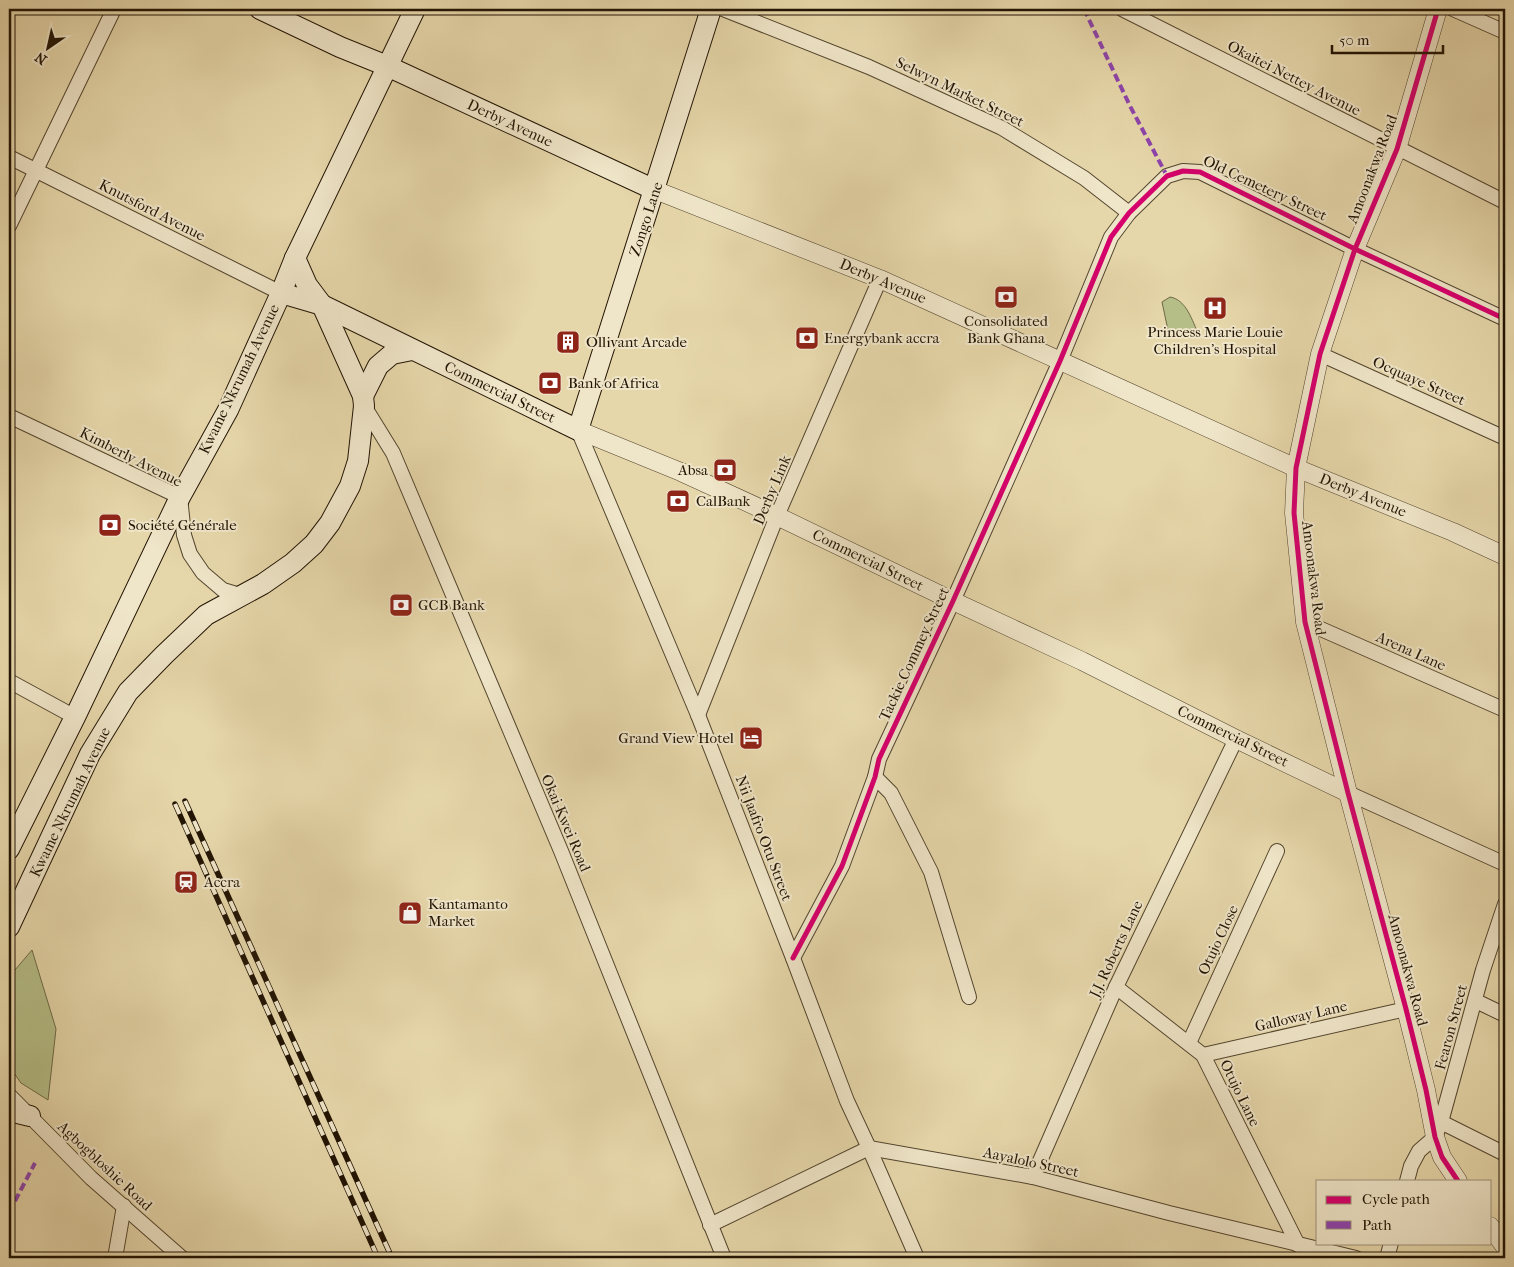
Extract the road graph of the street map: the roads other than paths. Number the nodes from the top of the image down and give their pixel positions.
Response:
1 (114, 9) edge
2 (260, 9) edge
3 (415, 9) edge
4 (711, 9) edge
5 (723, 9) edge
6 (1122, 9) edge
7 (1438, 9) edge
8 (1453, 9) edge
9 (1505, 32) edge
10 (387, 66) junction
11 (1397, 148) junction
12 (9, 157) edge
13 (36, 169) junction
14 (655, 190) junction
15 (1505, 202) edge
16 (1129, 213) junction
17 (9, 226) edge
18 (1355, 249) junction
19 (295, 258) junction
20 (880, 279) junction
21 (281, 292) junction
22 (322, 305) junction
23 (1505, 319) edge
24 (412, 350) junction
25 (1320, 354) junction
26 (1060, 361) junction
27 (364, 401) junction
28 (9, 416) edge
29 (578, 430) junction
30 (1505, 438) edge
31 (1296, 468) junction
32 (180, 497) junction
33 (777, 516) junction
34 (1505, 556) edge
35 (243, 596) junction
36 (953, 601) junction
37 (1305, 622) junction
38 (9, 682) edge
39 (1505, 710) edge
40 (698, 715) junction
41 (75, 717) junction
42 (1236, 739) junction
43 (874, 777) junction
44 (1348, 793) junction
45 (9, 849) edge
46 (1277, 851) dead end
47 (1505, 864) edge
48 (1505, 904) edge
49 (9, 927) edge
50 (793, 958) junction
51 (1116, 987) junction
52 (969, 998) dead end
53 (1476, 1002) junction
54 (1406, 1008) junction
55 (1505, 1015) edge
56 (1189, 1043) junction
57 (1203, 1055) junction
58 (9, 1095) edge
59 (9, 1111) edge
60 (30, 1116) junction
61 (1438, 1130) junction
62 (869, 1148) junction
63 (1505, 1154) edge
64 (1034, 1177) junction
65 (1407, 1180) edge
66 (1457, 1180) edge
67 (124, 1206) junction
68 (710, 1225) junction
69 (1492, 1229) edge
70 (1391, 1244) edge
71 (1298, 1245) junction
72 (1505, 1248) edge
73 (115, 1258) edge
74 (182, 1258) edge
75 (724, 1258) edge
76 (917, 1258) edge
77 (1356, 1258) edge
78 (1387, 1258) edge

1 - 13 street
2 - 10 main road, Derby Avenue
3 - 10 main road, Kwame Nkrumah Avenue
4 - 14 main road, Zongo Lane
5 - 16 street, Selwyn Market Street
6 - 11 street, Okaitei Nettey Avenue
7 - 11 street, Amoonakwa Road
8 - 9 street
10 - 14 main road, Derby Avenue
10 - 19 main road, Kwame Nkrumah Avenue
11 - 15 street, Okaitei Nettey Avenue
11 - 18 street, Amoonakwa Road
12 - 13 street, Knutsford Avenue
13 - 17 street
13 - 21 street, Knutsford Avenue
14 - 20 street, Derby Avenue
14 - 29 main road, Zongo Lane
16 - 18 street, Old Cemetery Street
16 - 26 street
18 - 23 street, Old Cemetery Street
18 - 25 street, Amoonakwa Road
19 - 21 main road, Kwame Nkrumah Avenue
19 - 22 main road
20 - 26 street, Derby Avenue
20 - 33 street, Derby Link
21 - 22 main road, Commercial Street
21 - 32 main road, Kwame Nkrumah Avenue
22 - 24 main road, Commercial Street
22 - 27 main road
24 - 27 main road
24 - 29 main road, Commercial Street
25 - 30 street, Ocquaye Street
25 - 31 street, Amoonakwa Road
26 - 31 street, Derby Avenue
26 - 36 street, Tackie Commey Street
27 - 35 main road, Kwame Nkrumah Avenue
27 - 68 street, Okai-Kwei Road
28 - 32 street, Kimberly Avenue
29 - 33 street, Commercial Street
29 - 40 street, Nii Jaafro Otu Street
31 - 34 street, Derby Avenue
31 - 37 street, Amoonakwa Road
32 - 35 street, Kimberly Avenue
32 - 41 main road, Kwame Nkrumah Avenue
33 - 36 street, Commercial Street
33 - 40 street, Derby Link
35 - 49 main road, Kwame Nkrumah Avenue
36 - 42 street, Commercial Street
36 - 43 street, Tackie Commey Street
37 - 39 street, Arena Lane
37 - 44 street, Amoonakwa Road
38 - 41 street
40 - 50 street, Nii Jaafro Otu Street
41 - 45 main road, Kwame Nkrumah Avenue
42 - 44 street, Commercial Street
42 - 51 street, J.J. Roberts Lane
43 - 50 street, Tackie Commey Street
43 - 52 street
44 - 47 street, Commercial Street
44 - 54 street, Amoonakwa Road
46 - 56 street, Otujo Close
48 - 53 street, Fearon Street
50 - 62 street, Nii Jaafro Otu Street
51 - 56 street, Otujo Lane
51 - 64 street, J.J. Roberts Lane
53 - 55 street
53 - 61 street, Fearon Street
54 - 57 street, Galloway Lane
54 - 61 street, Amoonakwa Road
56 - 57 street, Otujo Lane
57 - 71 street, Otujo Lane
58 - 60 street, Agbogbloshie Road
59 - 60 main road
60 - 67 street, Agbogbloshie Road
61 - 63 street
61 - 65 street, Fearon Street
61 - 66 street, Amoonakwa Road
62 - 64 street, Aayalolo Street
62 - 68 street
62 - 76 street, Nii Jaafro Otu Street
64 - 71 street, Aayalolo Street
67 - 73 street
67 - 74 street, Agbogbloshie Road
68 - 75 street, Okai-Kwei Road
69 - 72 street
70 - 78 street
71 - 77 street, Aayalolo Street

